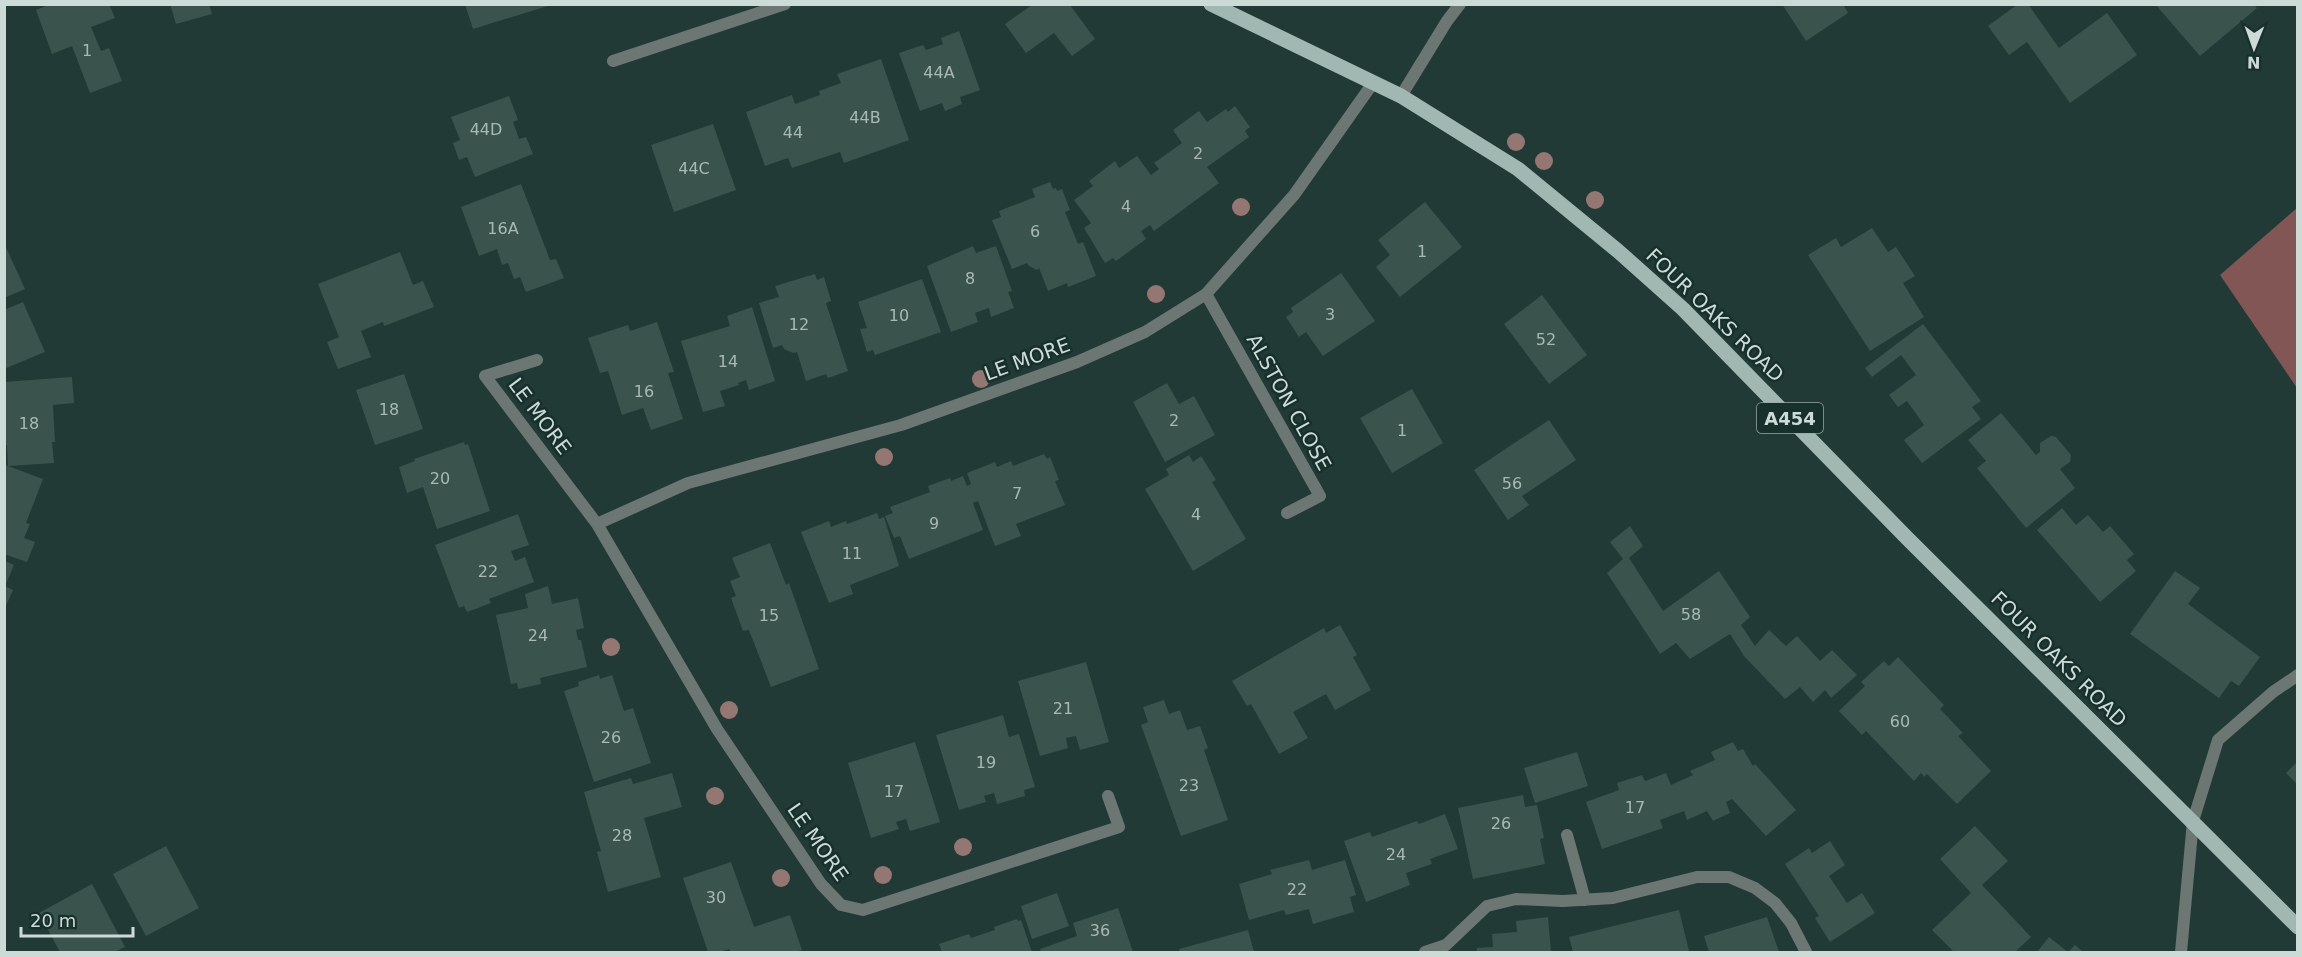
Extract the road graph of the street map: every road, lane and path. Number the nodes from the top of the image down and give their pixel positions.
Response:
1 (785, 4) edge
2 (1211, 4) edge
3 (1460, 4) edge
4 (613, 61) dead end
5 (1373, 83) junction
6 (1401, 96) junction
7 (1206, 294) junction
8 (537, 360) dead end
9 (1287, 513) dead end
10 (597, 524) junction
11 (2298, 675) edge
12 (1108, 796) dead end
13 (2193, 821) junction
14 (1568, 835) dead end
15 (1585, 900) junction
16 (2298, 927) edge
17 (1425, 952) edge
18 (1806, 952) edge
19 (2181, 952) edge

1 - 4 street
2 - 5 main road, FOUR OAKS ROAD / A454
3 - 6 street
5 - 6 main road, FOUR OAKS ROAD / A454
5 - 7 street, LE MORE
6 - 13 main road, FOUR OAKS ROAD / A454
7 - 9 street, ALSTON CLOSE
7 - 10 street, LE MORE
8 - 10 street, LE MORE
10 - 12 street, LE MORE
11 - 13 street
13 - 16 main road, FOUR OAKS ROAD / A454
13 - 19 street
14 - 15 street
15 - 17 street
15 - 18 street

